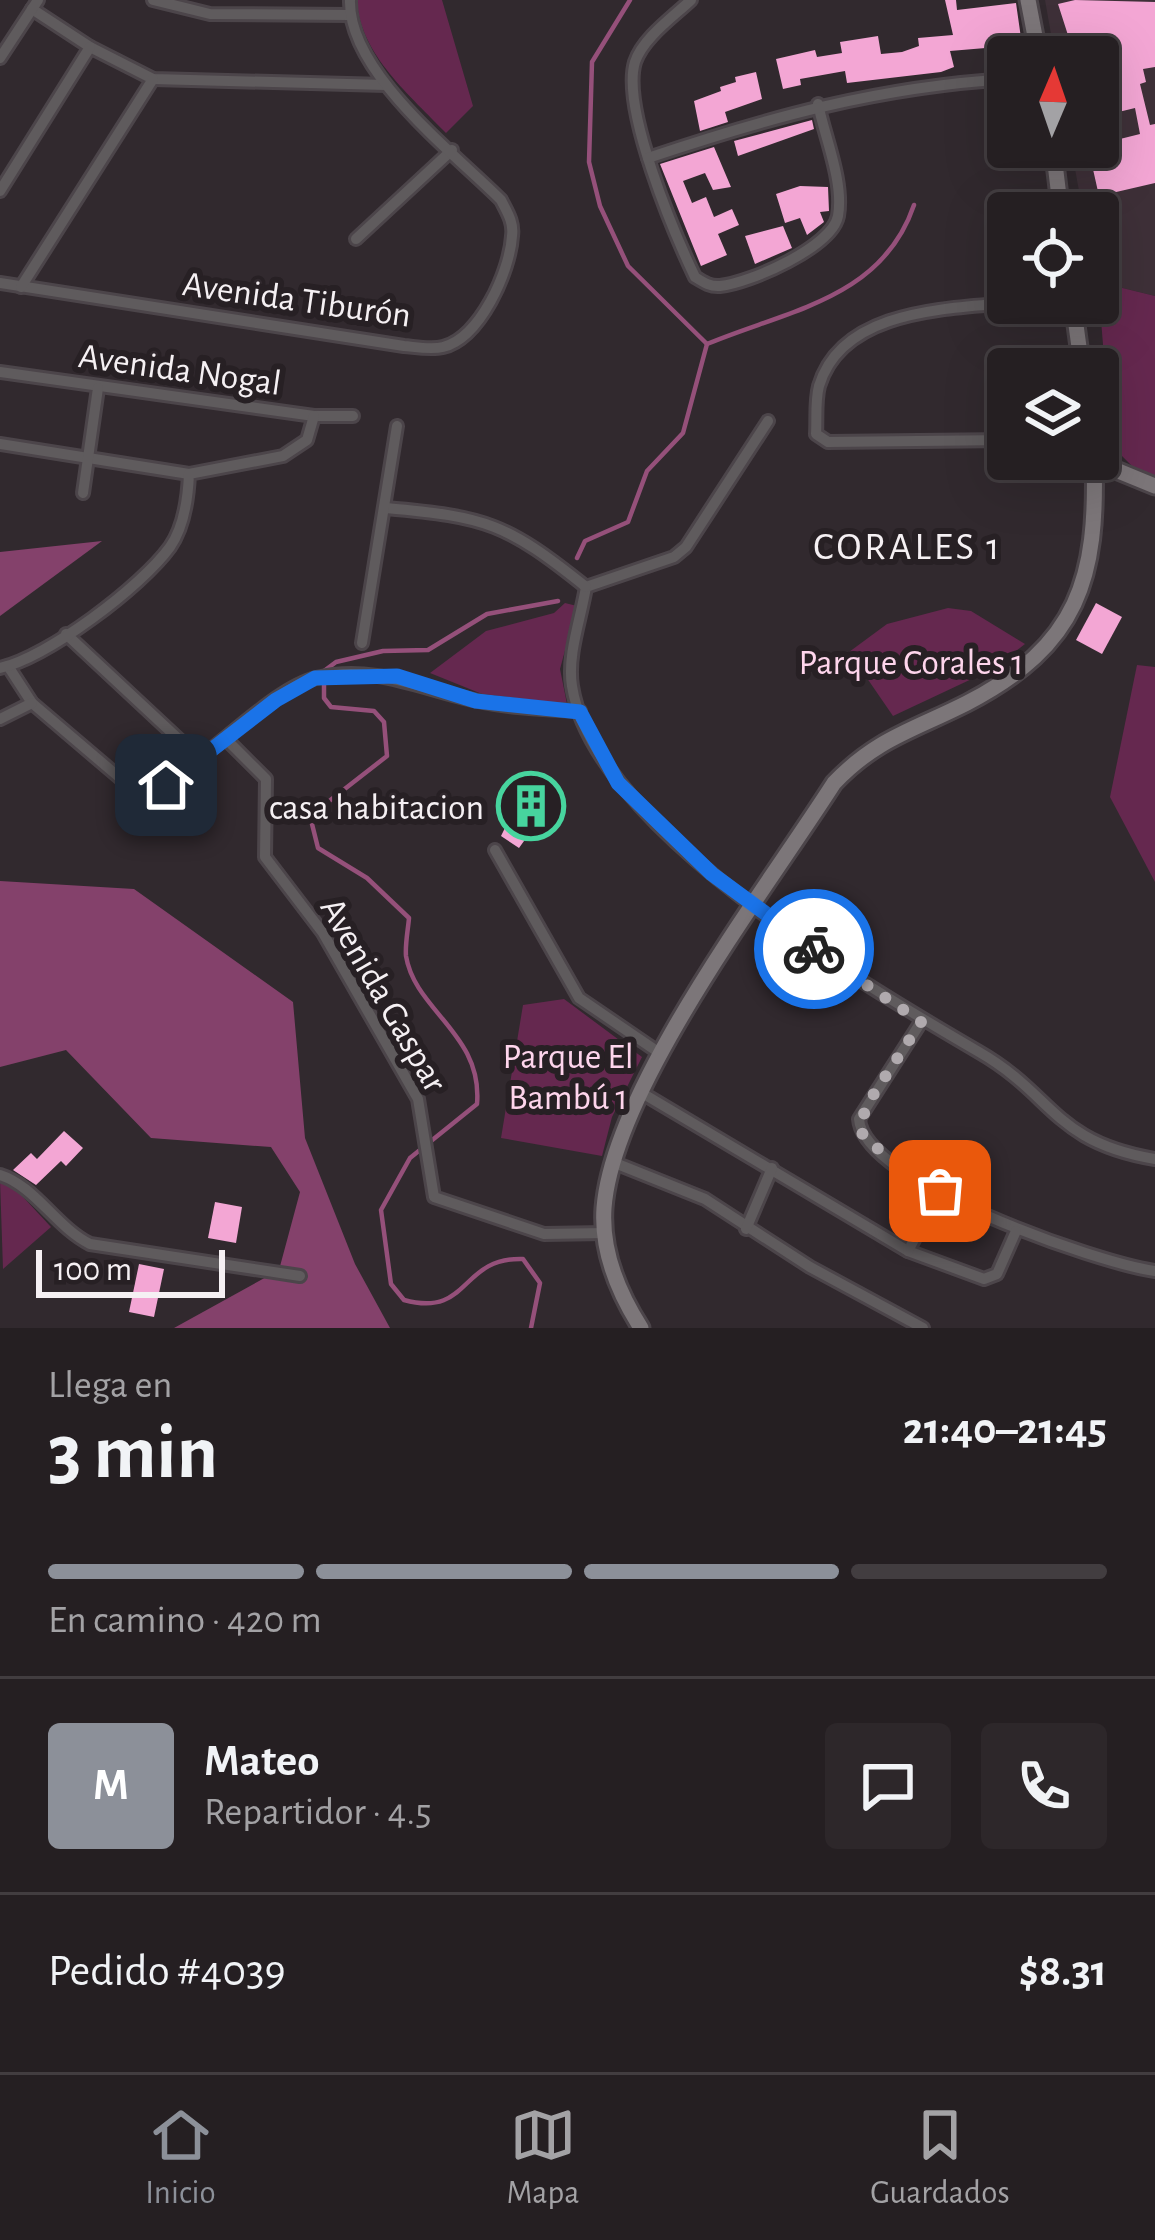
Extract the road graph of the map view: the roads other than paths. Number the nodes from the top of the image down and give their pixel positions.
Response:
1 (153, 0) edge
2 (350, 0) edge
3 (691, 0) edge
4 (1028, 0) edge
5 (35, 4) edge
6 (350, 15) junction
7 (1036, 36) edge
8 (90, 47) junction
9 (0, 58) edge
10 (153, 79) junction
11 (987, 80) edge
12 (386, 85) junction
13 (818, 104) junction
14 (452, 150) junction
15 (648, 158) junction
16 (0, 191) edge
17 (356, 239) dead end
18 (0, 283) edge
19 (21, 287) junction
20 (987, 305) edge
21 (0, 372) edge
22 (98, 388) junction
23 (314, 416) junction
24 (353, 416) dead end
25 (768, 421) dead end
26 (397, 426) dead end
27 (987, 440) edge
28 (0, 445) edge
29 (87, 459) junction
30 (1119, 471) edge
31 (189, 474) junction
32 (1094, 480) edge
33 (1155, 487) edge
34 (83, 494) dead end
35 (386, 508) junction
36 (586, 587) junction
37 (66, 634) junction
38 (362, 644) dead end
39 (4, 667) edge
40 (32, 703) junction
41 (580, 712) junction
42 (0, 719) edge
43 (227, 740) junction
44 (201, 760) junction
45 (495, 850) dead end
46 (754, 908) junction
47 (921, 1022) junction
48 (661, 1054) junction
49 (642, 1093) junction
50 (1155, 1159) edge
51 (615, 1163) junction
52 (772, 1168) junction
53 (0, 1174) edge
54 (940, 1191) junction
55 (746, 1229) junction
56 (1016, 1231) junction
57 (605, 1233) junction
58 (908, 1251) junction
59 (1155, 1271) edge
60 (300, 1276) dead end
61 (641, 1328) edge
62 (923, 1328) edge

1 - 6 street
2 - 6 street, Avenida Tiburón
3 - 15 street
4 - 7 street
5 - 8 street
5 - 9 street
6 - 12 street, Avenida Tiburón
8 - 10 street
8 - 16 street
10 - 12 street
10 - 19 street
11 - 13 street
12 - 14 street, Avenida Tiburón
13 - 15 street
13 - 15 street
14 - 17 street
14 - 19 street, Avenida Tiburón
18 - 19 street, Avenida Tiburón
20 - 27 street
21 - 22 street, Avenida Nogal
22 - 23 street, Avenida Nogal
22 - 29 street
23 - 24 street, Avenida Nogal
23 - 31 street
25 - 36 street
26 - 35 street
28 - 29 street
29 - 31 street
29 - 34 street
30 - 33 street
31 - 37 street
32 - 46 street
35 - 36 street
35 - 38 street
36 - 41 street
37 - 39 street
37 - 44 street
39 - 40 street
40 - 42 street
40 - 44 street
41 - 43 street
41 - 46 street
43 - 44 street
43 - 57 street, Avenida Gaspar
45 - 48 street
46 - 47 street
46 - 48 street
47 - 50 street
47 - 54 street
48 - 49 street
49 - 51 street
49 - 52 street
51 - 55 street
51 - 57 street
52 - 55 street
52 - 58 street
53 - 60 street
54 - 56 street
54 - 58 street
55 - 62 street
56 - 58 street
56 - 59 street
57 - 61 street

